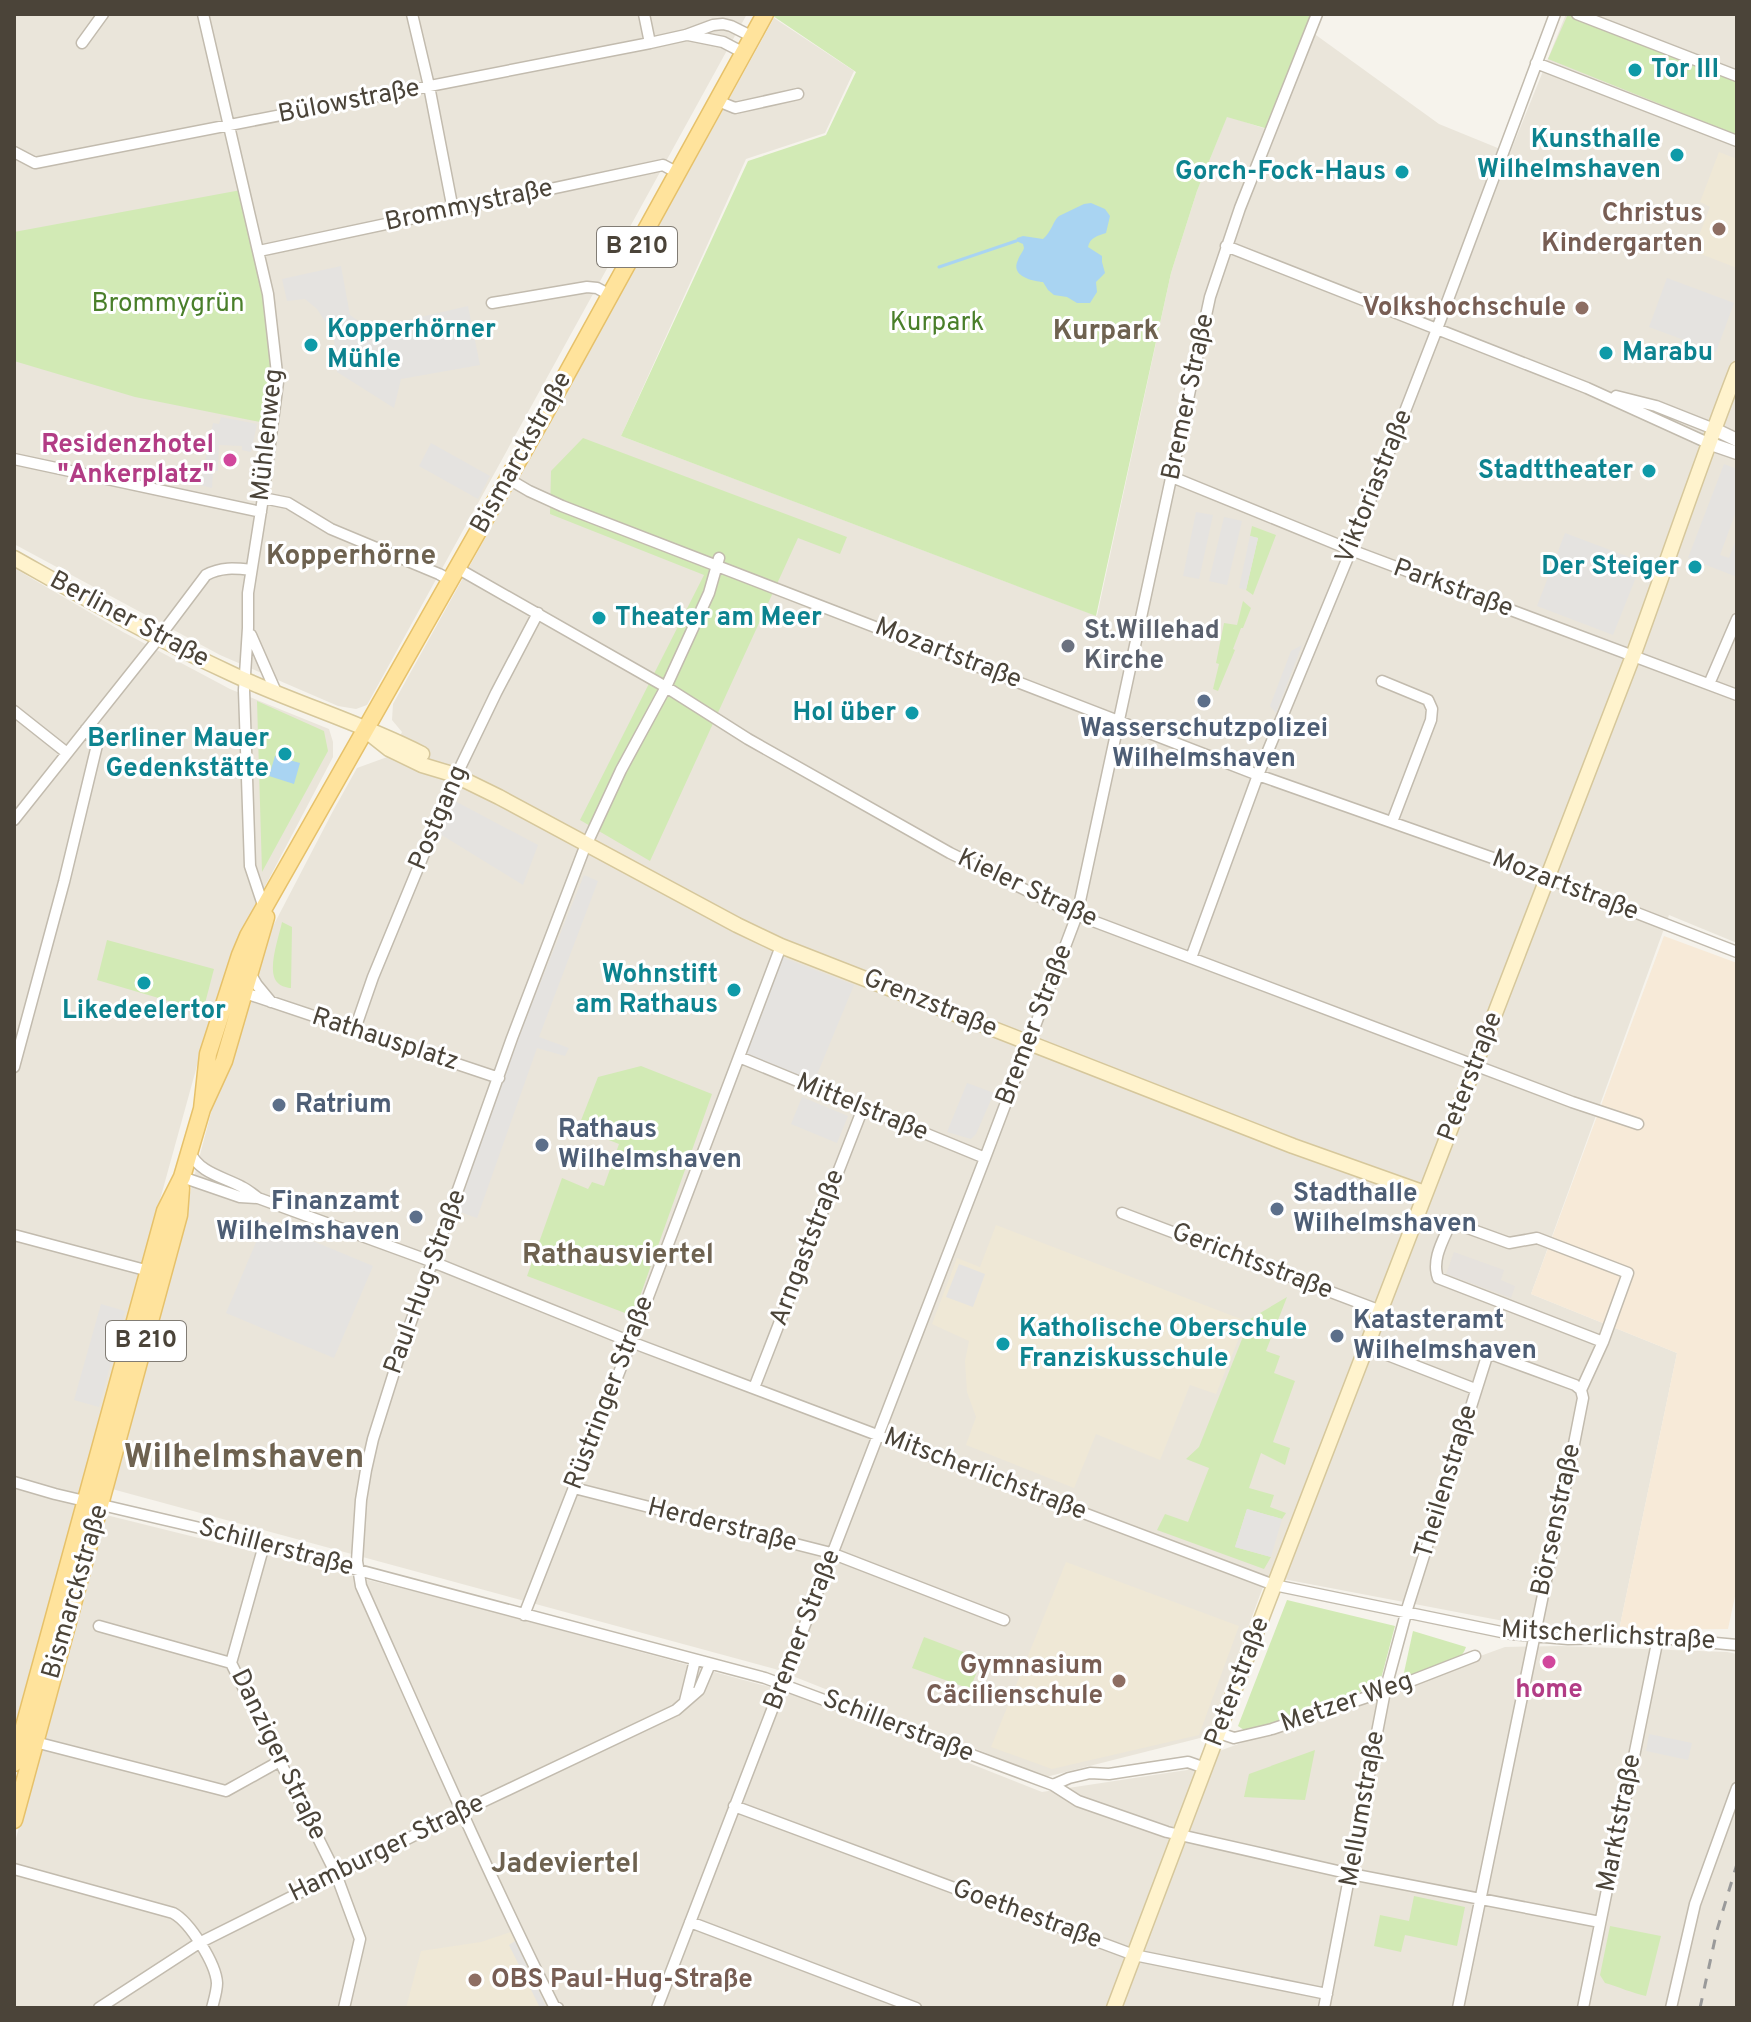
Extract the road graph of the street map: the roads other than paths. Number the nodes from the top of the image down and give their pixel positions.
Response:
1 (103, 14) edge
2 (203, 14) edge
3 (412, 14) edge
4 (644, 14) edge
5 (765, 14) edge
6 (1317, 14) edge
7 (1555, 14) edge
8 (1577, 14) edge
9 (686, 35) junction
10 (753, 37) junction
11 (82, 43) dead end
12 (650, 43) junction
13 (744, 53) junction
14 (1536, 63) junction
15 (1737, 76) edge
16 (429, 86) junction
17 (798, 94) dead end
18 (718, 101) junction
19 (230, 125) junction
20 (1737, 141) edge
21 (14, 152) edge
22 (678, 173) junction
23 (453, 210) junction
24 (1226, 246) junction
25 (259, 251) junction
26 (610, 295) junction
27 (492, 303) dead end
28 (1437, 329) junction
29 (1737, 369) edge
30 (1711, 436) junction
31 (1737, 440) edge
32 (1737, 453) edge
33 (14, 459) edge
34 (1172, 477) junction
35 (507, 478) junction
36 (263, 498) junction
37 (261, 512) junction
38 (1351, 550) junction
39 (14, 558) edge
40 (718, 561) junction
41 (251, 570) junction
42 (454, 574) junction
43 (538, 613) junction
44 (1737, 619) edge
45 (248, 628) junction
46 (158, 638) junction
47 (1633, 656) junction
48 (245, 680) junction
49 (1382, 681) dead end
50 (1709, 684) junction
51 (666, 687) junction
52 (276, 692) junction
53 (1737, 695) edge
54 (14, 711) edge
55 (1118, 720) junction
56 (86, 729) junction
57 (365, 730) junction
58 (67, 753) junction
59 (454, 775) junction
60 (1258, 775) junction
61 (14, 820) edge
62 (1392, 822) junction
63 (587, 843) junction
64 (1546, 878) junction
65 (274, 889) junction
66 (264, 908) junction
67 (1077, 915) junction
68 (781, 946) junction
69 (1737, 952) edge
70 (1191, 958) junction
71 (243, 969) junction
72 (245, 993) junction
73 (271, 1002) junction
74 (222, 1007) junction
75 (355, 1029) junction
76 (1027, 1043) junction
77 (739, 1057) junction
78 (1476, 1065) junction
79 (14, 1067) edge
80 (499, 1078) junction
81 (863, 1108) junction
82 (202, 1109) junction
83 (1638, 1124) dead end
84 (190, 1150) junction
85 (985, 1158) junction
86 (182, 1177) junction
87 (1425, 1193) junction
88 (258, 1198) junction
89 (1122, 1213) dead end
90 (1416, 1218) junction
91 (1451, 1222) junction
92 (14, 1235) edge
93 (433, 1262) junction
94 (149, 1271) junction
95 (1381, 1311) junction
96 (631, 1342) junction
97 (1603, 1342) junction
98 (1367, 1347) junction
99 (754, 1388) junction
100 (1475, 1389) junction
101 (1581, 1390) junction
102 (877, 1435) junction
103 (14, 1482) edge
104 (574, 1488) junction
105 (93, 1502) junction
106 (264, 1545) junction
107 (831, 1553) junction
108 (358, 1569) junction
109 (1274, 1585) junction
110 (1407, 1612) junction
111 (524, 1615) junction
112 (1004, 1620) dead end
113 (99, 1626) dead end
114 (1533, 1636) junction
115 (1658, 1638) junction
116 (1737, 1645) edge
117 (1475, 1656) dead end
118 (695, 1660) junction
119 (231, 1663) junction
120 (710, 1664) junction
121 (783, 1684) junction
122 (1385, 1691) junction
123 (683, 1704) junction
124 (1219, 1733) junction
125 (35, 1742) junction
126 (280, 1761) junction
127 (14, 1763) edge
128 (1205, 1768) junction
129 (1053, 1785) junction
130 (1737, 1788) edge
131 (734, 1806) junction
132 (461, 1812) junction
133 (14, 1820) edge
134 (1180, 1835) junction
135 (14, 1869) edge
136 (336, 1874) junction
137 (1351, 1874) junction
138 (1480, 1898) junction
139 (690, 1922) junction
140 (1600, 1922) junction
141 (199, 1943) junction
142 (1134, 1955) junction
143 (1327, 1994) junction
144 (99, 2008) edge
145 (212, 2008) edge
146 (344, 2008) edge
147 (558, 2008) edge
148 (657, 2008) edge
149 (916, 2008) edge
150 (1114, 2008) edge
151 (1324, 2008) edge
152 (1458, 2008) edge
153 (1583, 2008) edge
154 (1671, 2008) edge

1 - 11 street
2 - 19 street, Mühlenweg
3 - 16 street
4 - 12 street
5 - 10 main road, Bismarckstraße / B 210
6 - 24 street, Bremer Straße
7 - 14 street, Viktoriastraße
8 - 15 street
9 - 10 street, Bülowstraße
9 - 12 street, Bülowstraße
9 - 13 street, Bülowstraße
10 - 13 main road, Bismarckstraße / B 210
12 - 16 street, Bülowstraße
13 - 18 main road, Bismarckstraße / B 210
14 - 20 street
14 - 28 street, Viktoriastraße
16 - 19 street, Bülowstraße
16 - 23 street
17 - 18 street
18 - 22 main road, Bismarckstraße / B 210
19 - 21 street, Bülowstraße
19 - 25 street, Mühlenweg
22 - 23 street, Brommystraße
22 - 26 main road, Bismarckstraße / B 210
23 - 25 street, Brommystraße
24 - 28 street
24 - 34 street, Bremer Straße
25 - 36 street, Mühlenweg
26 - 27 street
26 - 35 main road, Bismarckstraße / B 210
28 - 30 street
28 - 38 street, Viktoriastraße
29 - 30 main road, Peterstraße
30 - 31 street
30 - 32 street
30 - 47 main road, Peterstraße
33 - 37 street
34 - 38 street, Parkstraße
34 - 55 street, Bremer Straße
35 - 40 street, Mozartstraße
35 - 42 main road, Bismarckstraße / B 210
36 - 37 street, Mühlenweg
36 - 42 street, Kieler Straße
37 - 41 street, Mühlenweg
38 - 47 street, Parkstraße
38 - 60 street, Viktoriastraße
39 - 46 main road, Berliner Straße
40 - 51 street, Paul-Hug-Straße
40 - 55 street, Mozartstraße
41 - 45 street, Mühlenweg
41 - 46 street
42 - 43 street, Kieler Straße
42 - 57 main road, Bismarckstraße / B 210
43 - 51 street, Kieler Straße
43 - 59 street, Postgang
44 - 50 street
45 - 48 street, Mühlenweg
45 - 52 street
46 - 48 main road, Berliner Straße
46 - 56 street
47 - 50 street, Parkstraße
47 - 64 main road, Peterstraße
48 - 52 main road, Berliner Straße
48 - 66 street, Mühlenweg
49 - 62 street
50 - 53 street, Parkstraße
51 - 63 street, Paul-Hug-Straße
51 - 67 street, Kieler Straße
52 - 57 main road, Grenzstraße
54 - 58 street
55 - 60 street, Mozartstraße
55 - 67 street, Bremer Straße
56 - 58 street
56 - 79 street
57 - 59 main road, Grenzstraße
57 - 65 main road, Bismarckstraße / B 210
58 - 61 street
59 - 63 main road, Grenzstraße
59 - 75 street, Postgang
60 - 62 street, Mozartstraße
60 - 70 street, Viktoriastraße
62 - 64 street, Mozartstraße
63 - 68 main road, Grenzstraße
63 - 80 street, Paul-Hug-Straße
64 - 69 street, Mozartstraße
64 - 78 main road, Peterstraße
65 - 66 main road, Bismarckstraße / B 210
65 - 71 main road, Bismarckstraße / B 210
66 - 71 main road, Bismarckstraße / B 210
67 - 70 street, Kieler Straße
67 - 76 street, Bremer Straße
68 - 76 main road, Grenzstraße
68 - 77 street, Rüstringer Straße
70 - 78 street, Kieler Straße
71 - 72 main road, Bismarckstraße / B 210
71 - 73 street
71 - 74 main road, Bismarckstraße / B 210
72 - 73 street, Rathausplatz
72 - 74 street
72 - 82 main road, Bismarckstraße / B 210
73 - 75 street, Rathausplatz
74 - 82 main road, Bismarckstraße / B 210
75 - 80 street, Rathausplatz
76 - 85 street, Bremer Straße
76 - 87 main road, Grenzstraße
77 - 81 street, Mittelstraße
77 - 96 street, Rüstringer Straße
78 - 83 street, Kieler Straße
78 - 87 main road, Peterstraße
80 - 93 street, Paul-Hug-Straße
81 - 85 street, Mittelstraße
81 - 99 street, Arngaststraße
82 - 84 main road, Bismarckstraße / B 210
84 - 86 main road, Bismarckstraße / B 210
84 - 88 street, Mitscherlichstraße
85 - 102 street, Bremer Straße
86 - 88 street, Mitscherlichstraße
86 - 94 main road, Bismarckstraße / B 210
86 - 105 main road, Bismarckstraße / B 210
87 - 90 main road, Peterstraße
88 - 93 street, Mitscherlichstraße
89 - 95 street, Gerichtsstraße
90 - 91 street
90 - 95 main road, Peterstraße
91 - 97 street
91 - 97 street, Börsenstraße
92 - 94 street
93 - 96 street, Mitscherlichstraße
93 - 108 street, Paul-Hug-Straße
94 - 105 main road, Bismarckstraße / B 210
95 - 98 main road, Peterstraße
96 - 99 street, Mitscherlichstraße
96 - 104 street, Rüstringer Straße
97 - 101 street, Börsenstraße
98 - 100 street
98 - 109 main road, Peterstraße
99 - 102 street, Mitscherlichstraße
100 - 101 street, Theilenstraße
100 - 110 street, Theilenstraße
101 - 114 street, Börsenstraße
102 - 107 street, Bremer Straße
102 - 109 street, Mitscherlichstraße
103 - 105 street, Schillerstraße
104 - 107 street, Herderstraße
104 - 111 street, Rüstringer Straße
105 - 106 street, Schillerstraße
105 - 125 main road, Bismarckstraße / B 210
105 - 127 main road, Bismarckstraße / B 210
106 - 108 street, Schillerstraße
106 - 119 street, Danziger Straße
107 - 112 street, Herderstraße
107 - 121 street, Bremer Straße
108 - 111 street, Schillerstraße
108 - 132 street, Paul-Hug-Straße
109 - 110 street, Mitscherlichstraße
109 - 124 main road, Peterstraße
110 - 114 street, Mitscherlichstraße
110 - 122 street, Mellumstraße
111 - 118 street, Schillerstraße
113 - 119 street
114 - 115 street, Mitscherlichstraße
114 - 138 street, Börsenstraße
115 - 116 street, Mitscherlichstraße
115 - 140 street, Marktstraße
117 - 122 street, Metzer Weg
118 - 120 street, Schillerstraße
118 - 123 street
119 - 126 street, Danziger Straße
120 - 121 street, Schillerstraße
120 - 123 street, Hamburger Straße
121 - 129 street, Schillerstraße
121 - 131 street, Bremer Straße
122 - 124 street, Metzer Weg
122 - 137 street, Mellumstraße
123 - 132 street, Hamburger Straße
124 - 128 main road, Peterstraße
125 - 126 street
125 - 133 main road, Bismarckstraße / B 210
126 - 136 street, Danziger Straße
128 - 129 street
128 - 134 main road, Peterstraße
129 - 134 street, Schillerstraße
130 - 154 street
131 - 139 street, Bremer Straße
131 - 142 street, Goethestraße
132 - 136 street, Hamburger Straße
132 - 147 street, Paul-Hug-Straße
134 - 137 street, Schillerstraße
134 - 142 main road, Peterstraße
135 - 141 street
136 - 141 street, Hamburger Straße
136 - 146 street, Danziger Straße
137 - 138 street, Schillerstraße
137 - 143 street, Mellumstraße
138 - 140 street, Schillerstraße
138 - 152 street, Börsenstraße
139 - 148 street, Bremer Straße
139 - 149 street
140 - 153 street, Marktstraße
141 - 144 street, Hamburger Straße
141 - 145 street
142 - 143 street, Goethestraße
142 - 150 main road, Peterstraße
143 - 151 street, Mellumstraße

